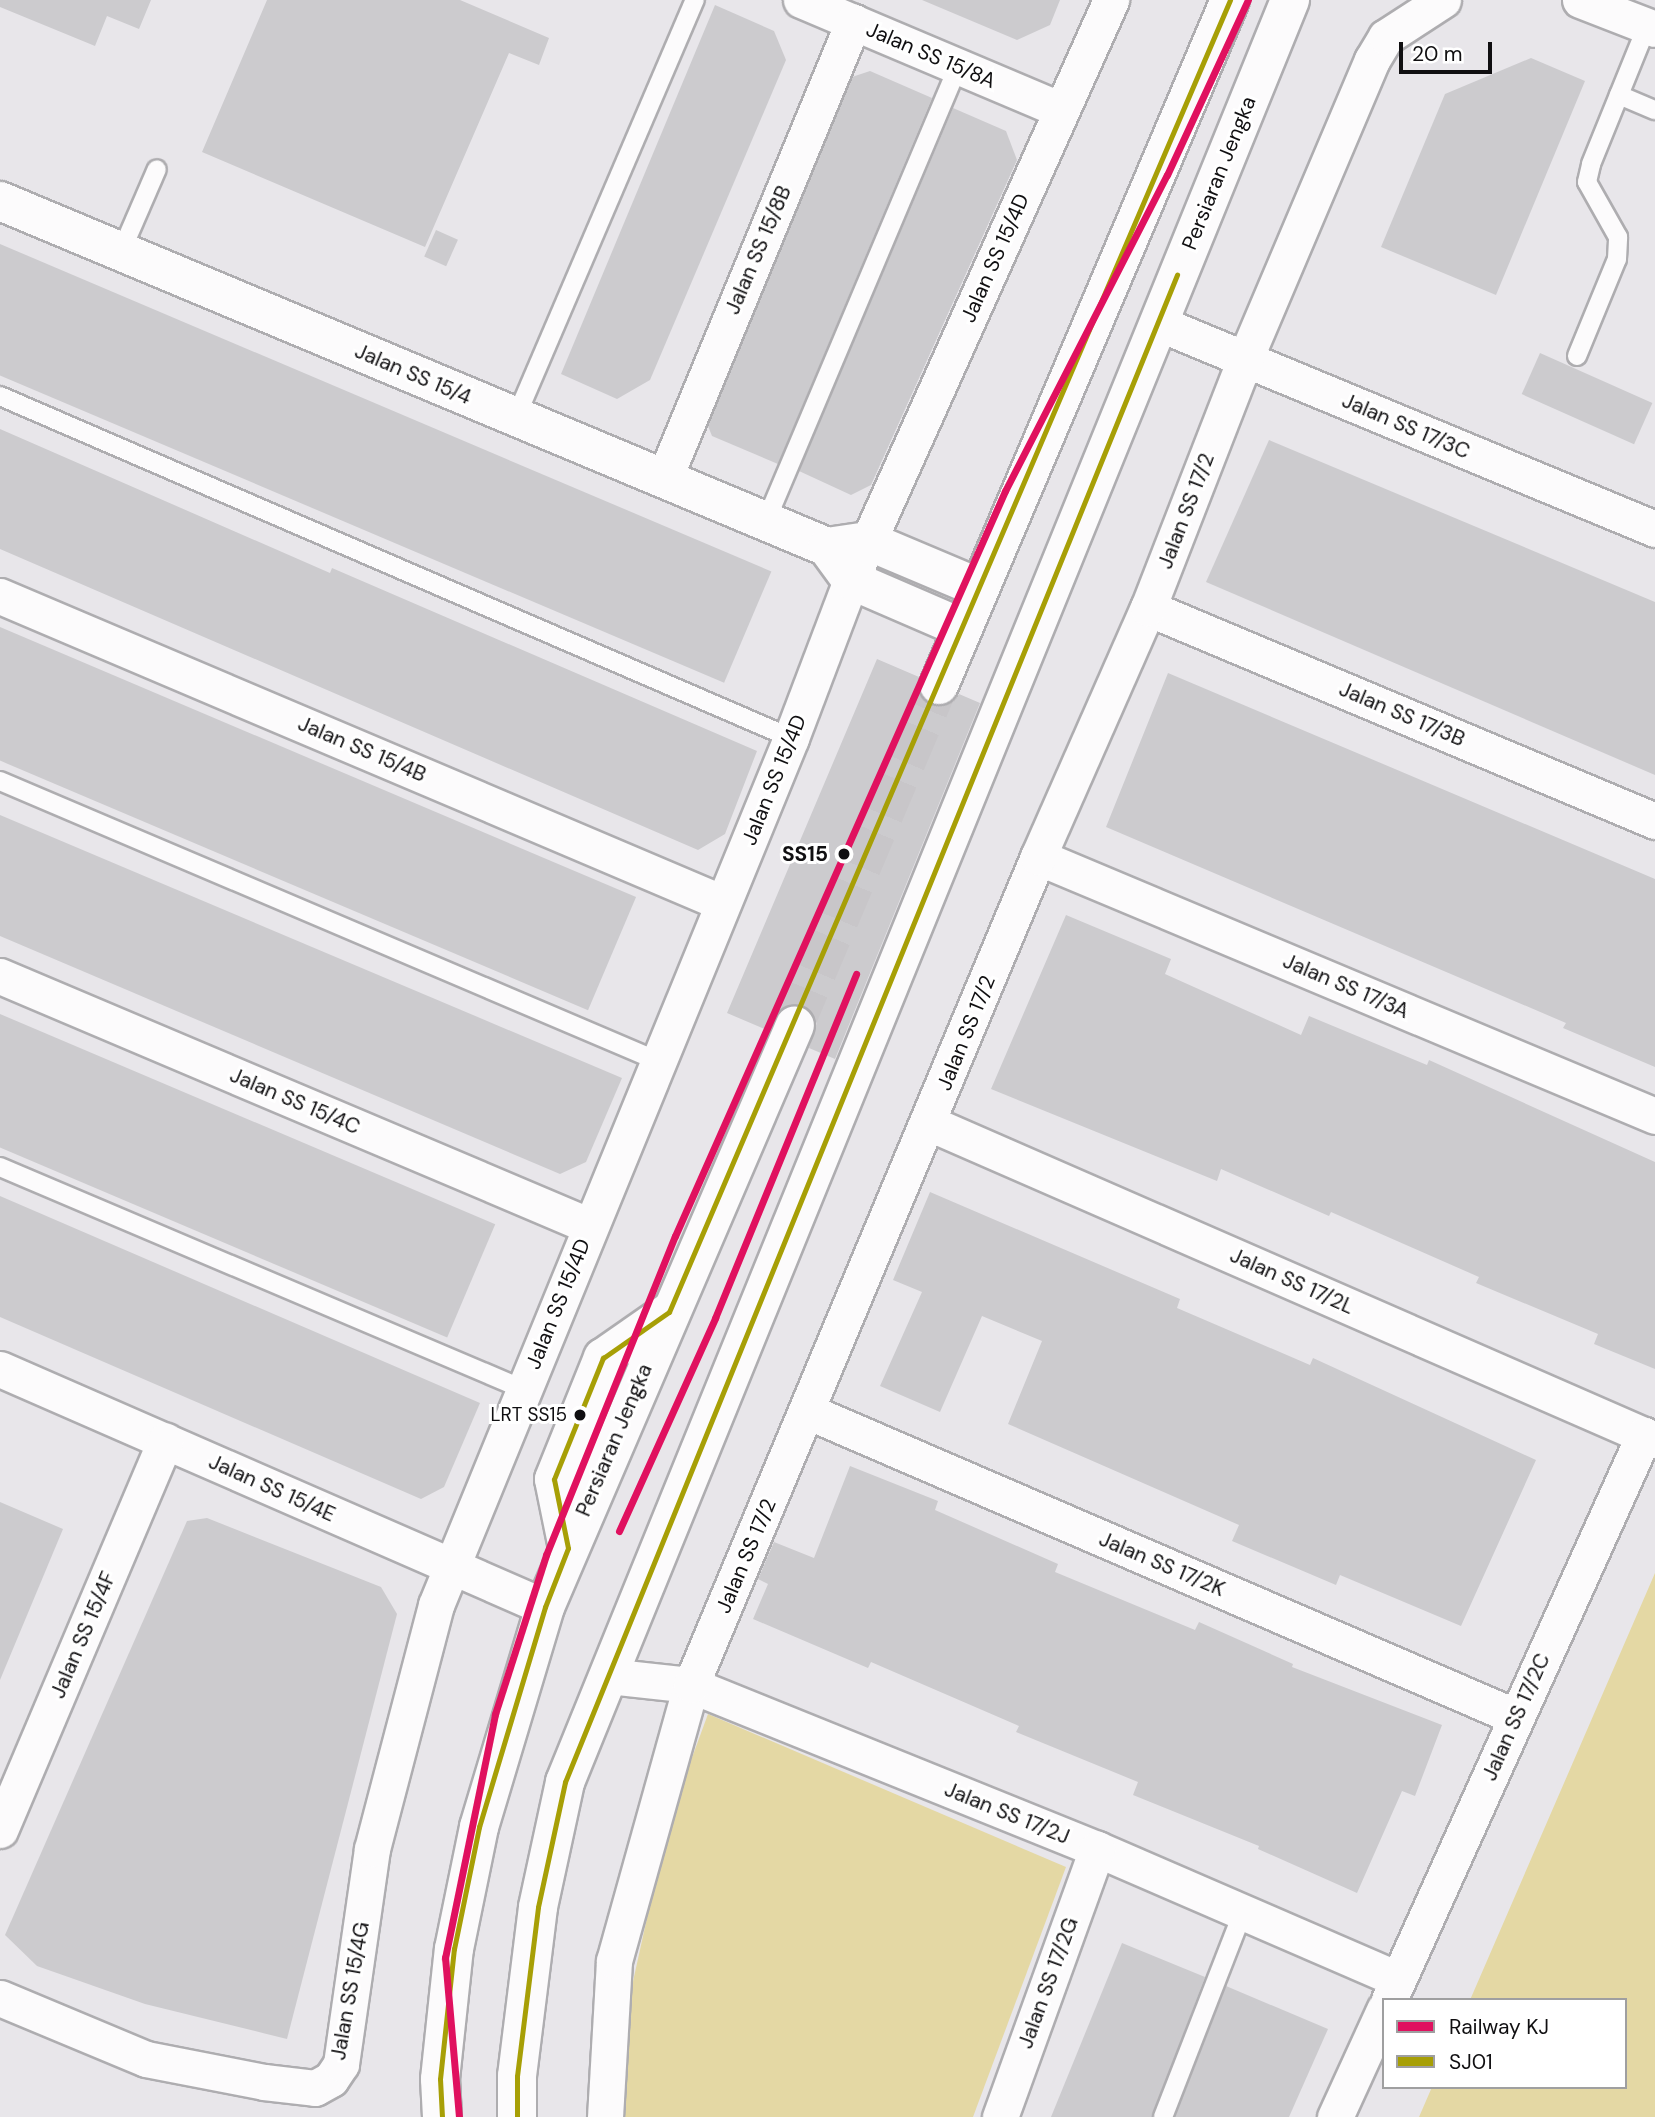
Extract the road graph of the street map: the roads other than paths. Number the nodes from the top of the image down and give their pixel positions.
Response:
1 (695, 0) edge
2 (801, 0) edge
3 (1111, 0) edge
4 (1230, 0) edge
5 (1290, 0) edge
6 (1443, 0) edge
7 (1580, 0) edge
8 (853, 22) junction
9 (1651, 28) edge
10 (958, 66) junction
11 (1619, 95) junction
12 (1061, 110) junction
13 (1655, 110) edge
14 (157, 169) dead end
15 (0, 201) edge
16 (121, 252) junction
17 (1158, 323) junction
18 (1577, 356) dead end
19 (1245, 359) junction
20 (0, 396) edge
21 (516, 417) junction
22 (664, 479) junction
23 (766, 521) junction
24 (1655, 529) edge
25 (868, 541) junction
26 (827, 547) junction
27 (851, 580) junction
28 (979, 587) junction
29 (0, 596) edge
30 (1148, 608) junction
31 (962, 628) junction
32 (939, 685) tunnel mouth
33 (791, 738) junction
34 (0, 781) edge
35 (1655, 821) edge
36 (1038, 857) junction
37 (723, 903) junction
38 (0, 976) edge
39 (795, 1025) tunnel mouth
40 (658, 1061) junction
41 (1655, 1116) edge
42 (929, 1123) junction
43 (0, 1167) edge
44 (590, 1226) junction
45 (0, 1369) edge
46 (523, 1390) junction
47 (807, 1412) junction
48 (1649, 1437) edge
49 (165, 1441) junction
50 (450, 1566) junction
51 (545, 1607) junction
52 (608, 1676) junction
53 (691, 1685) junction
54 (1516, 1717) junction
55 (0, 1830) edge
56 (1097, 1849) junction
57 (1244, 1912) junction
58 (1390, 1997) edge
59 (0, 1998) edge
60 (1382, 2014) edge
61 (442, 2117) edge
62 (517, 2117) edge
63 (605, 2117) edge
64 (1000, 2117) edge
65 (1163, 2117) edge
66 (1335, 2117) edge

1 - 21 lane
2 - 8 street, Jalan SS 15/8A
3 - 12 street, Jalan SS 15/4D
4 - 28 main road
5 - 17 main road, Persiaran Jengka
6 - 19 street, Jalan SS 17/2
7 - 9 street
8 - 10 street, Jalan SS 15/8A
8 - 22 street, Jalan SS 15/8B
9 - 11 lane
10 - 12 street, Jalan SS 15/8A
10 - 23 lane
11 - 13 lane
11 - 18 lane
12 - 25 street, Jalan SS 15/4D
14 - 16 lane
15 - 16 main road, Jalan SS 15/4
16 - 21 main road, Jalan SS 15/4
17 - 19 street, Jalan SS 17/3C
17 - 52 main road, Persiaran Jengka
19 - 24 street, Jalan SS 17/3C
19 - 30 street, Jalan SS 17/2
20 - 33 lane
21 - 22 main road, Jalan SS 15/4
22 - 23 main road, Jalan SS 15/4
23 - 26 main road, Jalan SS 15/4
25 - 26 main road
25 - 27 street, Jalan SS 15/4D
25 - 28 main road
26 - 27 main road
27 - 31 main road
27 - 33 street, Jalan SS 15/4D
28 - 31 main road
29 - 37 street, Jalan SS 15/4B
30 - 35 street, Jalan SS 17/3B
30 - 36 street, Jalan SS 17/2
31 - 32 main road
33 - 37 street, Jalan SS 15/4D
34 - 40 lane
36 - 41 street, Jalan SS 17/3A
36 - 42 street, Jalan SS 17/2
37 - 40 street, Jalan SS 15/4D
38 - 44 street, Jalan SS 15/4C
39 - 51 main road
40 - 44 street, Jalan SS 15/4D
42 - 47 street, Jalan SS 17/2
42 - 48 street, Jalan SS 17/2L
43 - 46 lane
44 - 46 street, Jalan SS 15/4D
45 - 49 street, Jalan SS 15/4E
46 - 50 street, Jalan SS 15/4D
47 - 53 street, Jalan SS 17/2
47 - 54 street, Jalan SS 17/2K
48 - 54 street, Jalan SS 17/2C
49 - 50 street, Jalan SS 15/4E
49 - 55 street, Jalan SS 15/4F
50 - 51 street, Jalan SS 15/4E
50 - 59 street, Jalan SS 15/4G
51 - 61 main road
52 - 53 street, Jalan SS 17/2J
52 - 62 main road, Persiaran Jengka
53 - 56 street, Jalan SS 17/2J
53 - 63 street, Jalan SS 17/2
54 - 58 street, Jalan SS 17/2C
56 - 57 street, Jalan SS 17/2J
56 - 64 street, Jalan SS 17/2G
57 - 58 street, Jalan SS 17/2J
57 - 65 lane
60 - 66 street, Jalan SS 17/2C

